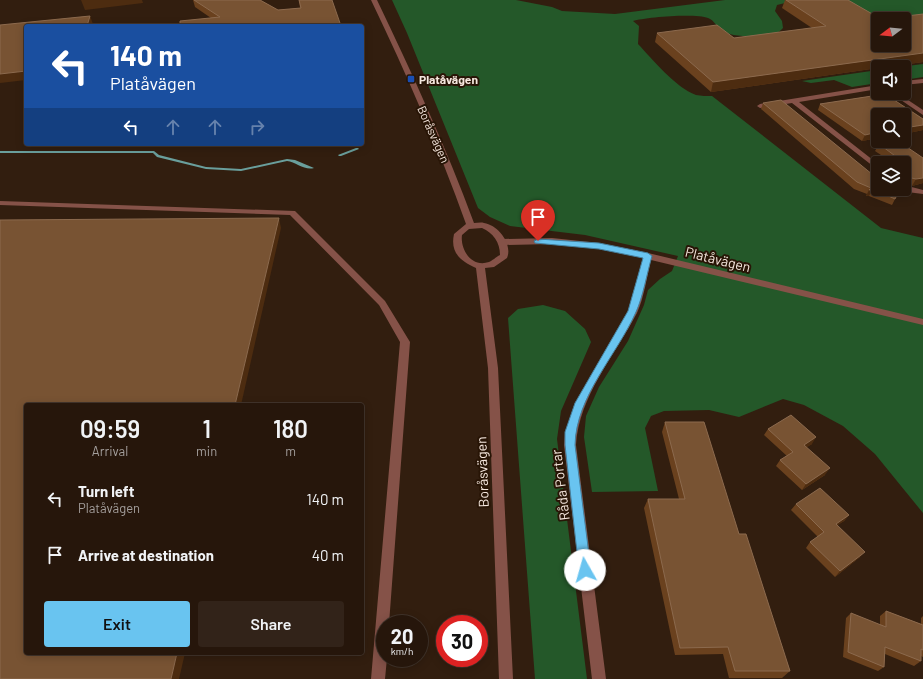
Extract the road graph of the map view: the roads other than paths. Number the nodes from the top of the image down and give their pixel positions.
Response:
1 (374, 0) edge
2 (923, 80) edge
3 (911, 82) edge
4 (871, 88) edge
5 (793, 100) junction
6 (904, 100) edge
7 (760, 106) dead end
8 (923, 113) edge
9 (871, 162) edge
10 (911, 190) edge
11 (923, 192) edge
12 (0, 203) edge
13 (471, 226) junction
14 (503, 242) junction
15 (648, 256) junction
16 (480, 265) junction
17 (923, 322) edge
18 (378, 679) edge
19 (506, 679) edge
20 (598, 679) edge

1 - 13 street, Boråsvägen
2 - 3 street
4 - 5 street
5 - 7 street
5 - 9 street
6 - 8 street
10 - 11 street
12 - 18 street
13 - 14 street
13 - 16 street
14 - 15 street, Platåvägen
14 - 16 street
15 - 17 street, Platåvägen
15 - 20 street, Råda Portar
16 - 19 street, Boråsvägen

